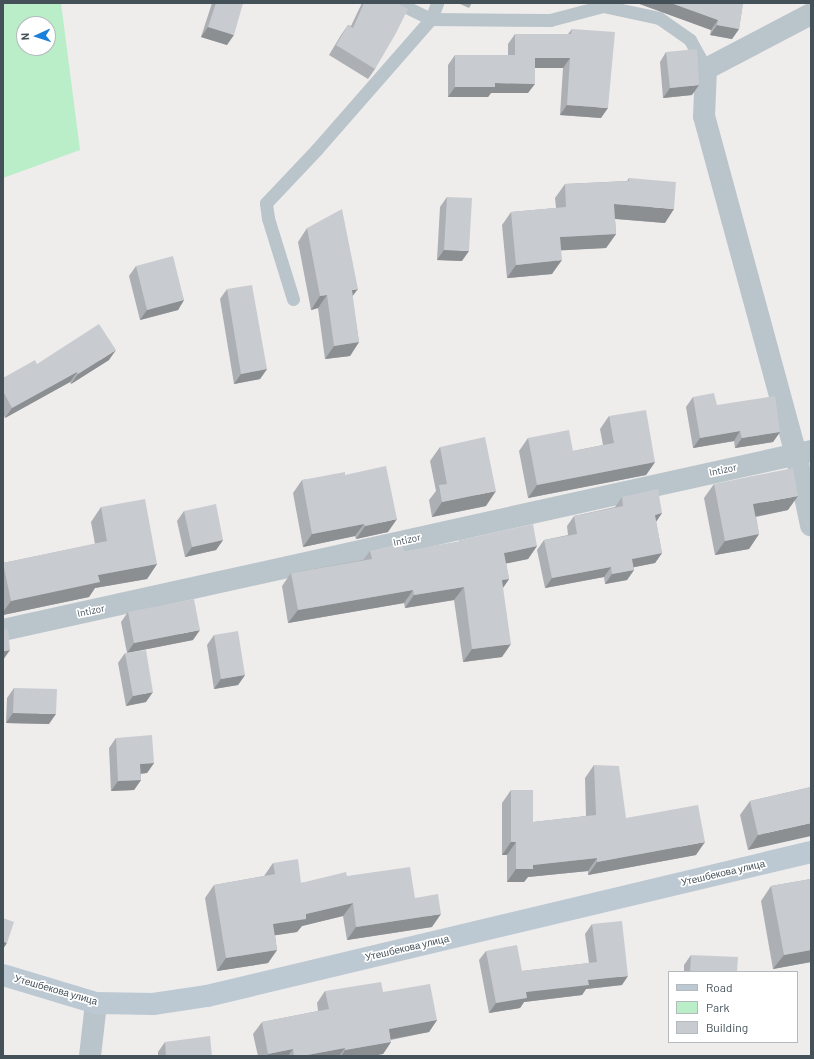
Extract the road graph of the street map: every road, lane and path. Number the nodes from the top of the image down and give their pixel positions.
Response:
1 (398, 3) edge
2 (437, 3) edge
3 (811, 14) edge
4 (431, 19) junction
5 (706, 69) junction
6 (293, 299) dead end
7 (804, 452) edge
8 (811, 525) edge
9 (3, 630) edge
10 (811, 852) edge
11 (3, 975) edge
12 (96, 1003) junction
13 (90, 1056) edge

1 - 4 lane
2 - 4 lane
3 - 5 street
4 - 5 lane
4 - 6 lane
5 - 7 street
7 - 8 street
7 - 9 street, Intizor
10 - 12 main road, Утешбекова улица
11 - 12 main road, Утешбекова улица
12 - 13 street

